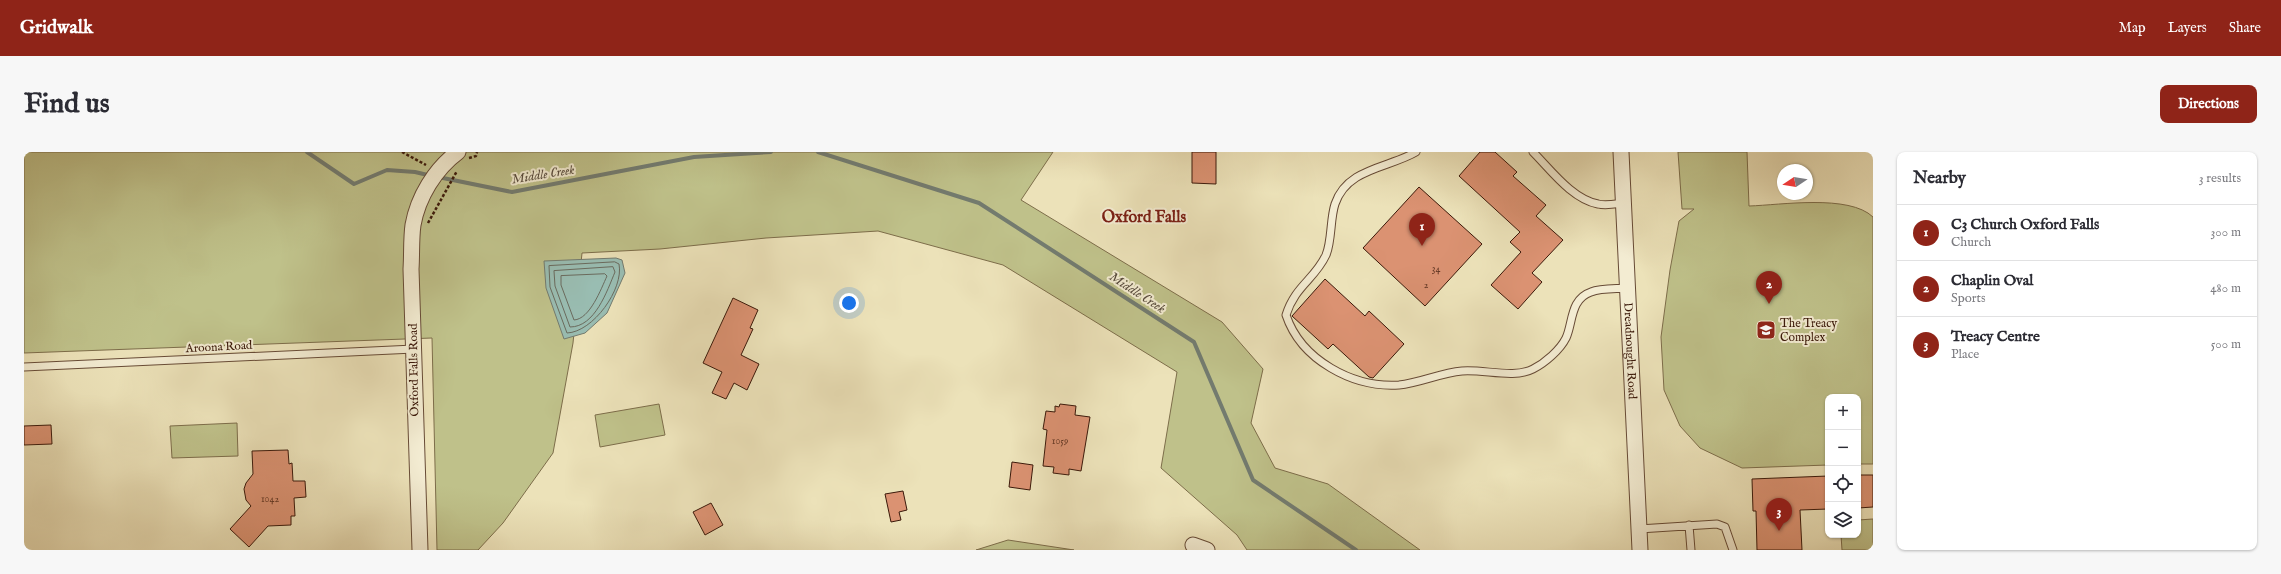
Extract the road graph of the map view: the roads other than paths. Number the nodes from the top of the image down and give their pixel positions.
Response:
1 (1416, 152) edge
2 (1533, 152) edge
3 (1621, 152) edge
4 (461, 159) edge
5 (1623, 203) junction
6 (1627, 288) junction
7 (414, 349) junction
8 (24, 367) edge
9 (1689, 525) junction
10 (1639, 530) junction
11 (1193, 546) dead end
12 (420, 550) edge
13 (1207, 550) edge
14 (1640, 550) edge
15 (1691, 550) edge
16 (1733, 550) edge

1 - 6 lane
2 - 5 lane
3 - 5 street, Dreadnought Road
4 - 7 street, Oxford Falls Road
5 - 6 street, Dreadnought Road
6 - 10 street, Dreadnought Road
7 - 8 lane, Aroona Road
7 - 12 street, Oxford Falls Road
9 - 10 lane
9 - 15 lane
9 - 16 lane
10 - 14 street, Dreadnought Road
11 - 13 street

